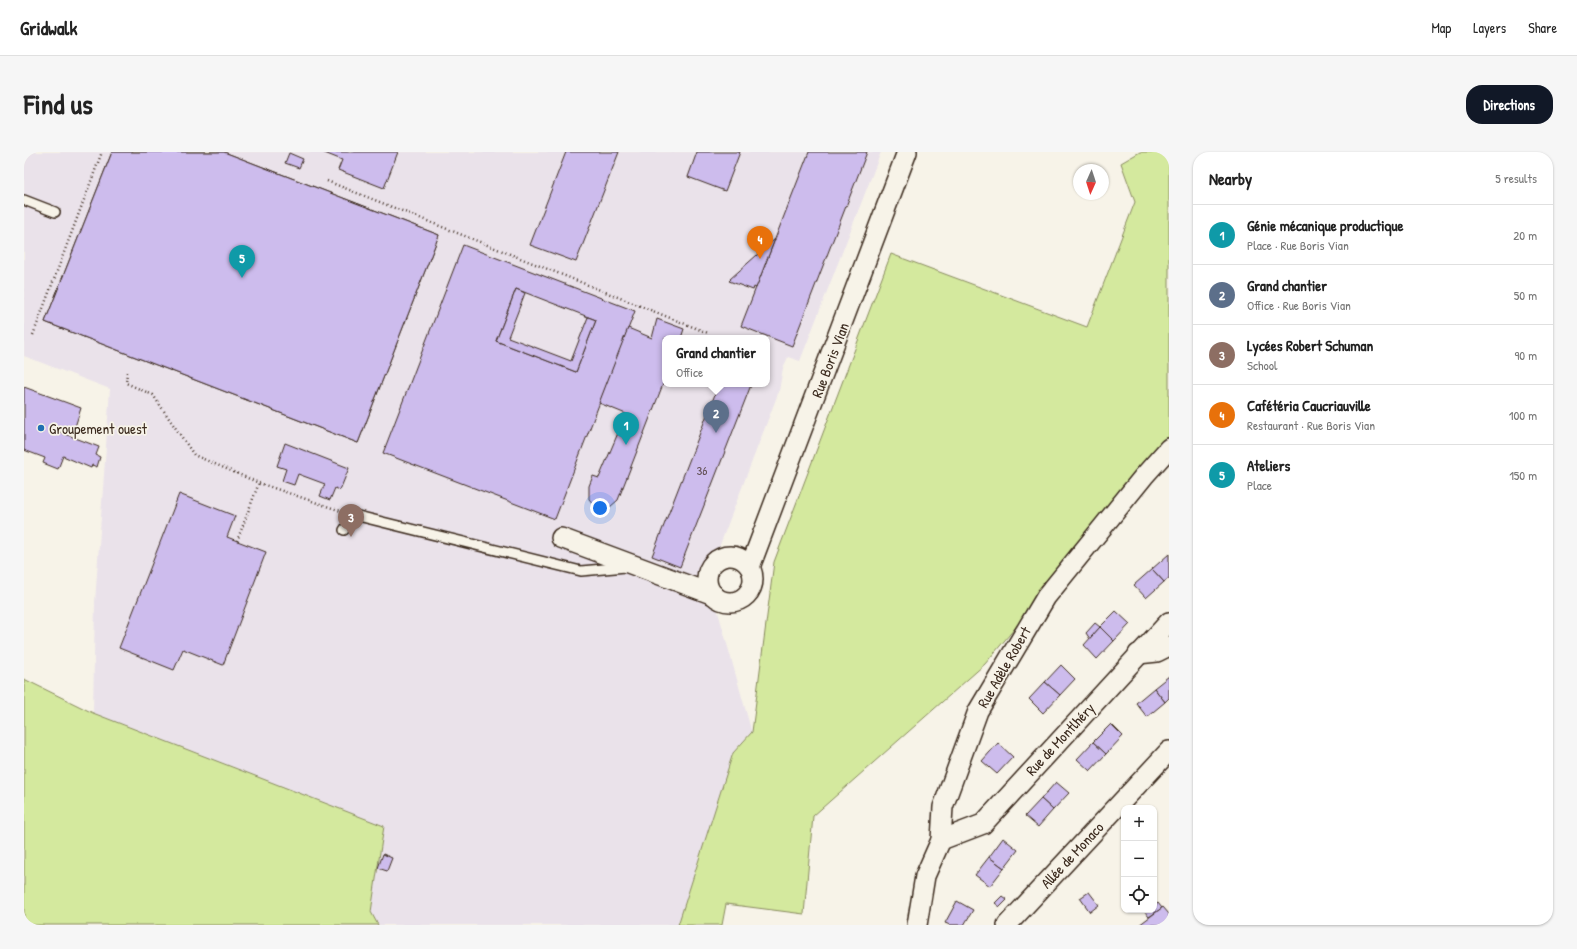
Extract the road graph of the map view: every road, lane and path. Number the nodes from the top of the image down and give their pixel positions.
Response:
1 (102, 152) edge
2 (907, 152) edge
3 (327, 181) dead end
4 (24, 200) edge
5 (55, 212) dead end
6 (708, 332) dead end
7 (33, 335) dead end
8 (127, 372) dead end
9 (1169, 448) edge
10 (259, 484) junction
11 (343, 512) dead end
12 (344, 530) dead end
13 (561, 538) dead end
14 (237, 541) dead end
15 (633, 566) junction
16 (750, 567) junction
17 (714, 595) junction
18 (1169, 622) edge
19 (1169, 646) edge
20 (1138, 654) junction
21 (1169, 751) edge
22 (941, 840) junction
23 (24, 920) edge
24 (27, 925) edge
25 (917, 925) edge
26 (1007, 925) edge

1 - 7 path
2 - 16 street, Rue Boris Vian
3 - 6 path
4 - 5 lane
8 - 10 path
9 - 22 street, Rue Adèle Robert
10 - 11 path
10 - 14 path
12 - 15 lane
13 - 15 street
15 - 17 street
16 - 17 street
16 - 17 street
18 - 20 street, Rue de Montlhéry
19 - 20 street
20 - 22 street, Rue de Montlhéry
21 - 26 street, Allée de Monaco
22 - 25 street, Rue Adèle Robert
23 - 24 path

